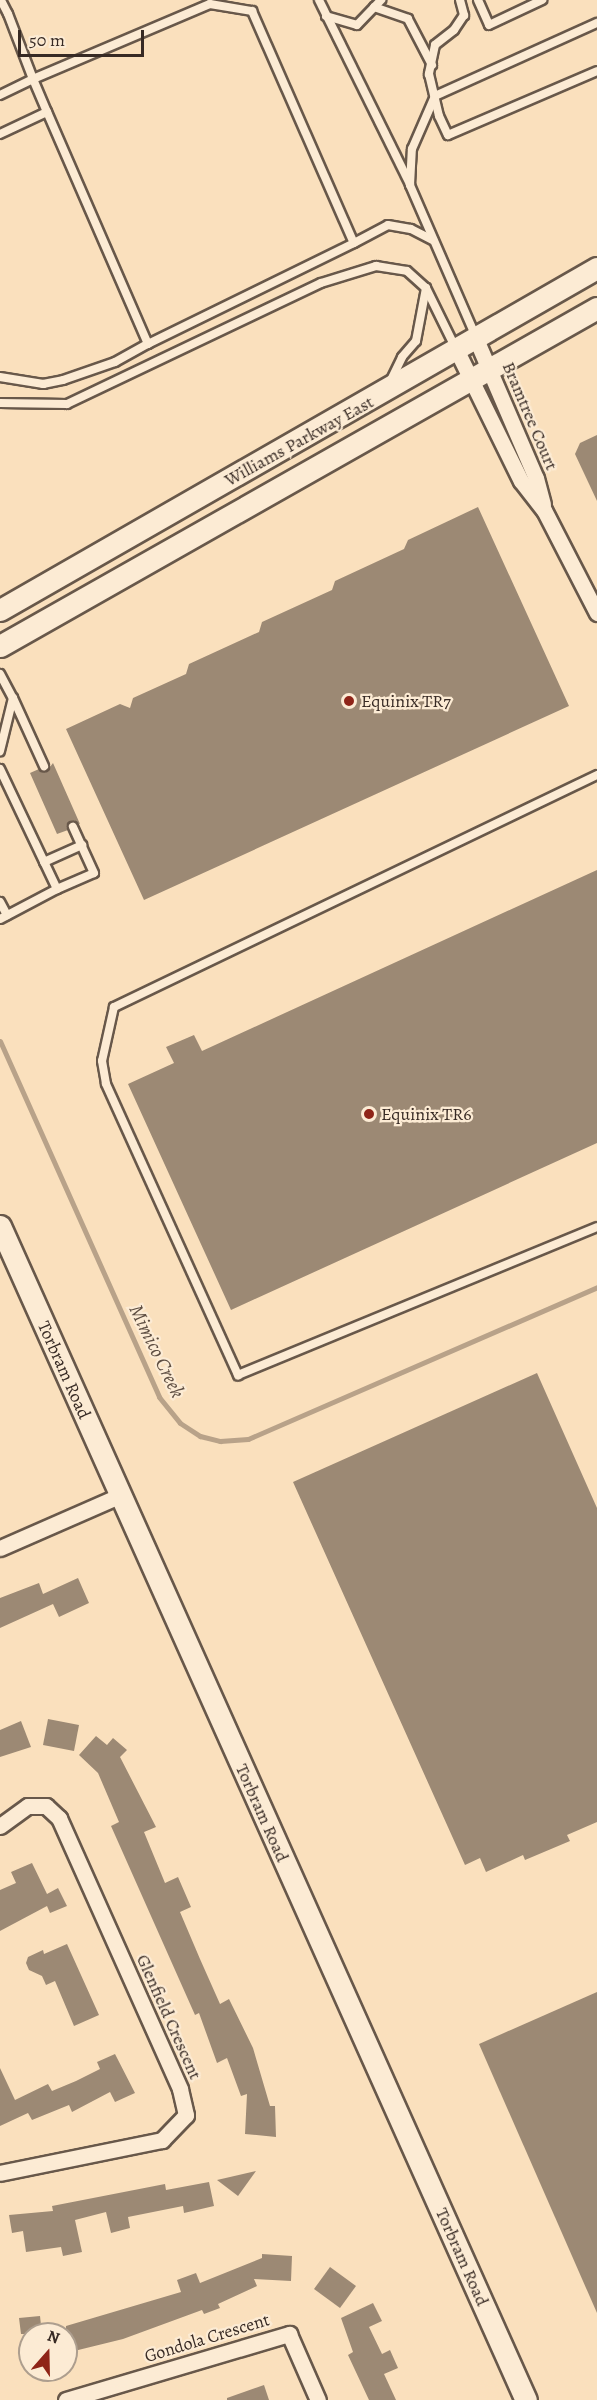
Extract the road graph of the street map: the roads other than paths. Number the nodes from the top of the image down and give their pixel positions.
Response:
1 (1, 0) edge
2 (319, 0) edge
3 (381, 0) edge
4 (460, 0) edge
5 (478, 0) edge
6 (542, 0) edge
7 (374, 7) junction
8 (326, 16) junction
9 (597, 23) edge
10 (432, 65) junction
11 (597, 71) edge
12 (33, 79) junction
13 (0, 95) edge
14 (435, 96) junction
15 (47, 112) junction
16 (0, 134) edge
17 (410, 185) junction
18 (433, 240) junction
19 (354, 243) junction
20 (597, 268) edge
21 (426, 288) junction
22 (597, 308) edge
23 (476, 339) junction
24 (148, 344) junction
25 (457, 351) junction
26 (489, 371) junction
27 (0, 377) edge
28 (470, 380) junction
29 (386, 392) junction
30 (0, 403) edge
31 (544, 510) junction
32 (0, 610) edge
33 (597, 613) edge
34 (0, 646) edge
35 (0, 674) edge
36 (13, 698) junction
37 (0, 751) edge
38 (44, 766) dead end
39 (0, 769) edge
40 (597, 775) edge
41 (73, 827) dead end
42 (82, 845) junction
43 (44, 862) junction
44 (57, 889) junction
45 (0, 902) edge
46 (3, 917) edge
47 (0, 1226) edge
48 (597, 1227) edge
49 (119, 1496) junction
50 (0, 1548) edge
51 (0, 1826) edge
52 (0, 2173) edge
53 (66, 2400) edge
54 (318, 2400) edge
55 (526, 2400) edge

1 - 12 lane
2 - 8 lane
3 - 7 lane
4 - 10 lane
5 - 6 lane
7 - 8 lane
7 - 10 lane
8 - 17 lane
9 - 14 lane
10 - 14 lane
11 - 14 lane
12 - 13 lane
12 - 15 lane
12 - 19 lane
14 - 17 lane
15 - 16 lane
15 - 24 lane
17 - 18 lane
18 - 19 lane
18 - 23 lane
19 - 24 lane
20 - 23 main road, Williams Parkway East
21 - 25 lane
21 - 29 lane
21 - 30 lane
22 - 26 main road, Williams Parkway East
23 - 25 main road, Williams Parkway East
23 - 26 street, Bramtree Court
24 - 27 lane
25 - 28 street, Bramtree Court
25 - 29 main road, Williams Parkway East
26 - 28 main road, Williams Parkway East
26 - 31 street, Bramtree Court
28 - 31 street, Bramtree Court
28 - 34 main road, Williams Parkway East
29 - 32 main road, Williams Parkway East
31 - 33 street, Bramtree Court
35 - 36 lane
36 - 37 lane
36 - 38 lane
39 - 43 lane
40 - 48 lane
41 - 42 lane
42 - 43 lane
42 - 44 lane
43 - 44 lane
44 - 46 lane
45 - 46 lane
47 - 49 main road, Torbram Road
49 - 50 street
49 - 55 main road, Torbram Road
51 - 52 street, Glenfield Crescent
53 - 54 street, Gondola Crescent

